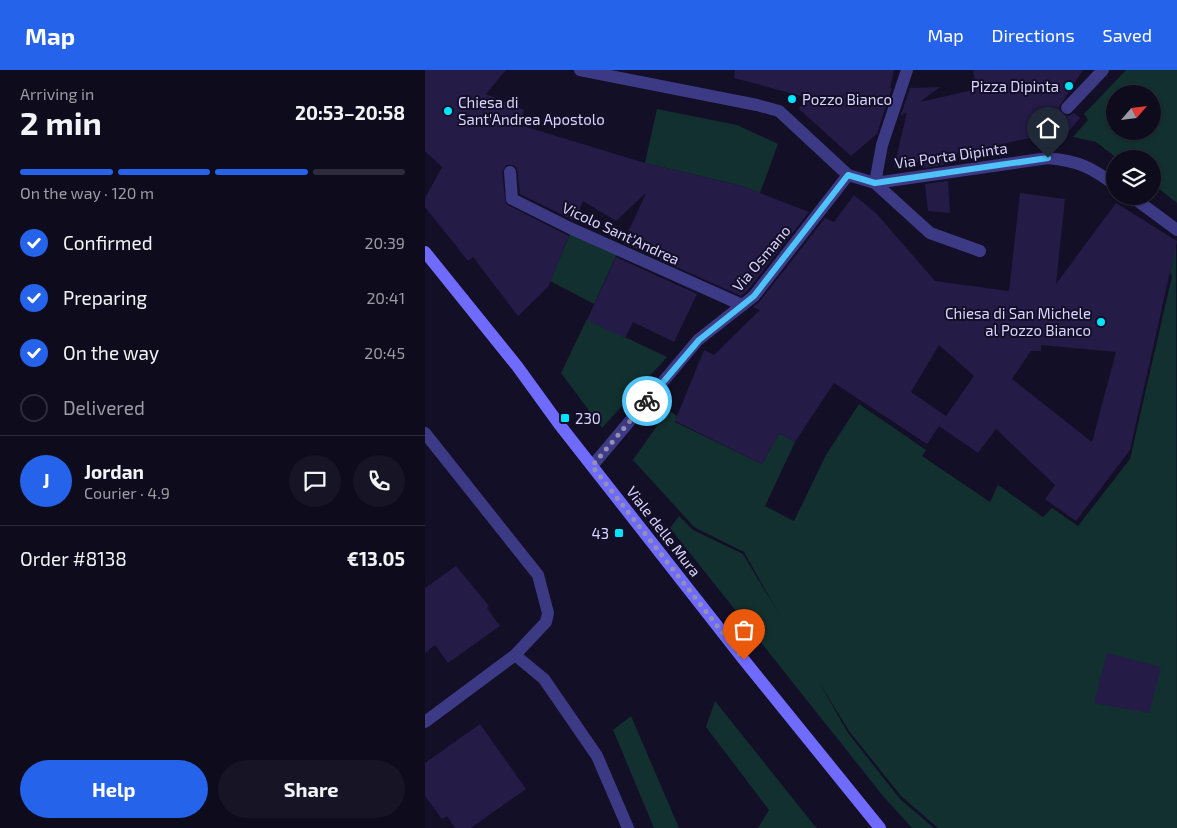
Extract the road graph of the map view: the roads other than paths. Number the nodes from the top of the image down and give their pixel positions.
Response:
1 (580, 70) edge
2 (907, 70) edge
3 (1103, 70) edge
4 (1067, 108) dead end
5 (510, 172) dead end
6 (848, 175) junction
7 (1106, 177) edge
8 (875, 183) junction
9 (1143, 205) edge
10 (1177, 230) edge
11 (425, 252) edge
12 (980, 252) dead end
13 (742, 305) junction
14 (425, 433) edge
15 (592, 466) junction
16 (515, 655) junction
17 (425, 722) edge
18 (629, 828) edge
19 (880, 828) edge

1 - 6 street, Via Porta Dipinta
2 - 8 street, Via Porta Dipinta
3 - 4 street
5 - 13 street, Vicolo Sant'Andrea
6 - 8 street, Via Porta Dipinta
6 - 13 street, Via Osmano
7 - 8 street, Via Porta Dipinta
8 - 12 street
9 - 10 street
11 - 15 street, Viale delle Mura
13 - 15 street, Via Osmano
14 - 16 street
15 - 19 street, Viale delle Mura
16 - 17 street
16 - 18 street

